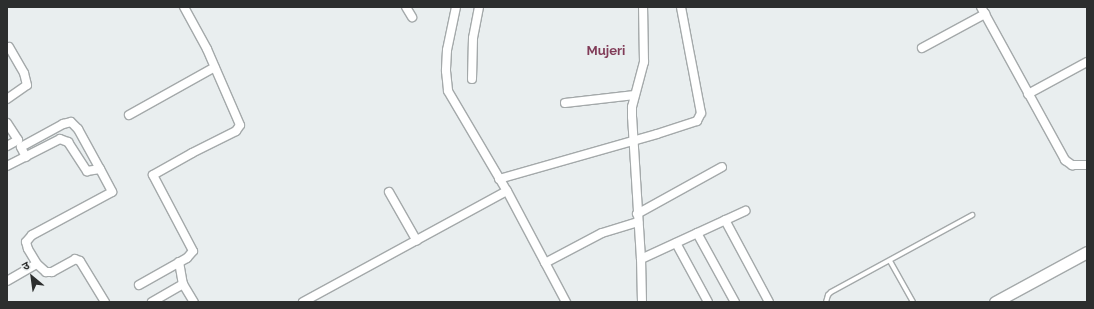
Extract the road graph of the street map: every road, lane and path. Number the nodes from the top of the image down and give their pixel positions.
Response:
1 (184, 7) edge
2 (406, 7) edge
3 (456, 7) edge
4 (479, 7) edge
5 (643, 7) edge
6 (680, 7) edge
7 (983, 10) edge
8 (412, 17) dead end
9 (9, 47) dead end
10 (922, 48) dead end
11 (1087, 62) edge
12 (215, 67) junction
13 (472, 79) dead end
14 (1028, 94) junction
15 (635, 96) junction
16 (7, 99) edge
17 (565, 103) dead end
18 (129, 115) dead end
19 (7, 123) edge
20 (632, 140) junction
21 (7, 146) edge
22 (26, 157) junction
23 (1087, 164) edge
24 (7, 166) edge
25 (722, 167) dead end
26 (100, 169) junction
27 (499, 179) junction
28 (507, 191) junction
29 (389, 192) dead end
30 (745, 211) dead end
31 (972, 215) dead end
32 (637, 218) junction
33 (726, 220) junction
34 (697, 233) junction
35 (417, 241) junction
36 (676, 243) junction
37 (1087, 252) edge
38 (641, 258) junction
39 (890, 261) junction
40 (179, 262) junction
41 (545, 263) junction
42 (37, 264) junction
43 (7, 281) edge
44 (183, 284) junction
45 (139, 285) dead end
46 (104, 302) edge
47 (152, 302) edge
48 (194, 302) edge
49 (303, 302) edge
50 (566, 302) edge
51 (642, 302) edge
52 (708, 302) edge
53 (735, 302) edge
54 (769, 302) edge
55 (826, 302) edge
56 (913, 302) edge
57 (995, 302) edge

1 - 12 street
2 - 8 street
3 - 27 street
4 - 13 street
5 - 15 street
6 - 20 street
7 - 10 street
7 - 14 street
9 - 16 street
11 - 14 street
12 - 18 street
12 - 40 street
14 - 23 street
15 - 17 street
15 - 20 street
19 - 21 street
20 - 27 street
20 - 32 street
22 - 24 street
22 - 26 street
22 - 26 street
25 - 32 street
26 - 42 street
27 - 28 street
28 - 35 street
28 - 41 street
29 - 35 street
30 - 33 street
31 - 39 lane
32 - 38 street
32 - 41 street
33 - 34 street
33 - 54 street
34 - 36 street
34 - 53 street
35 - 49 street
36 - 38 street
36 - 52 street
37 - 57 street
38 - 51 street
39 - 55 lane
39 - 56 lane
40 - 44 street
40 - 45 street
41 - 50 street
42 - 43 street
42 - 46 street
44 - 47 street
44 - 48 street

